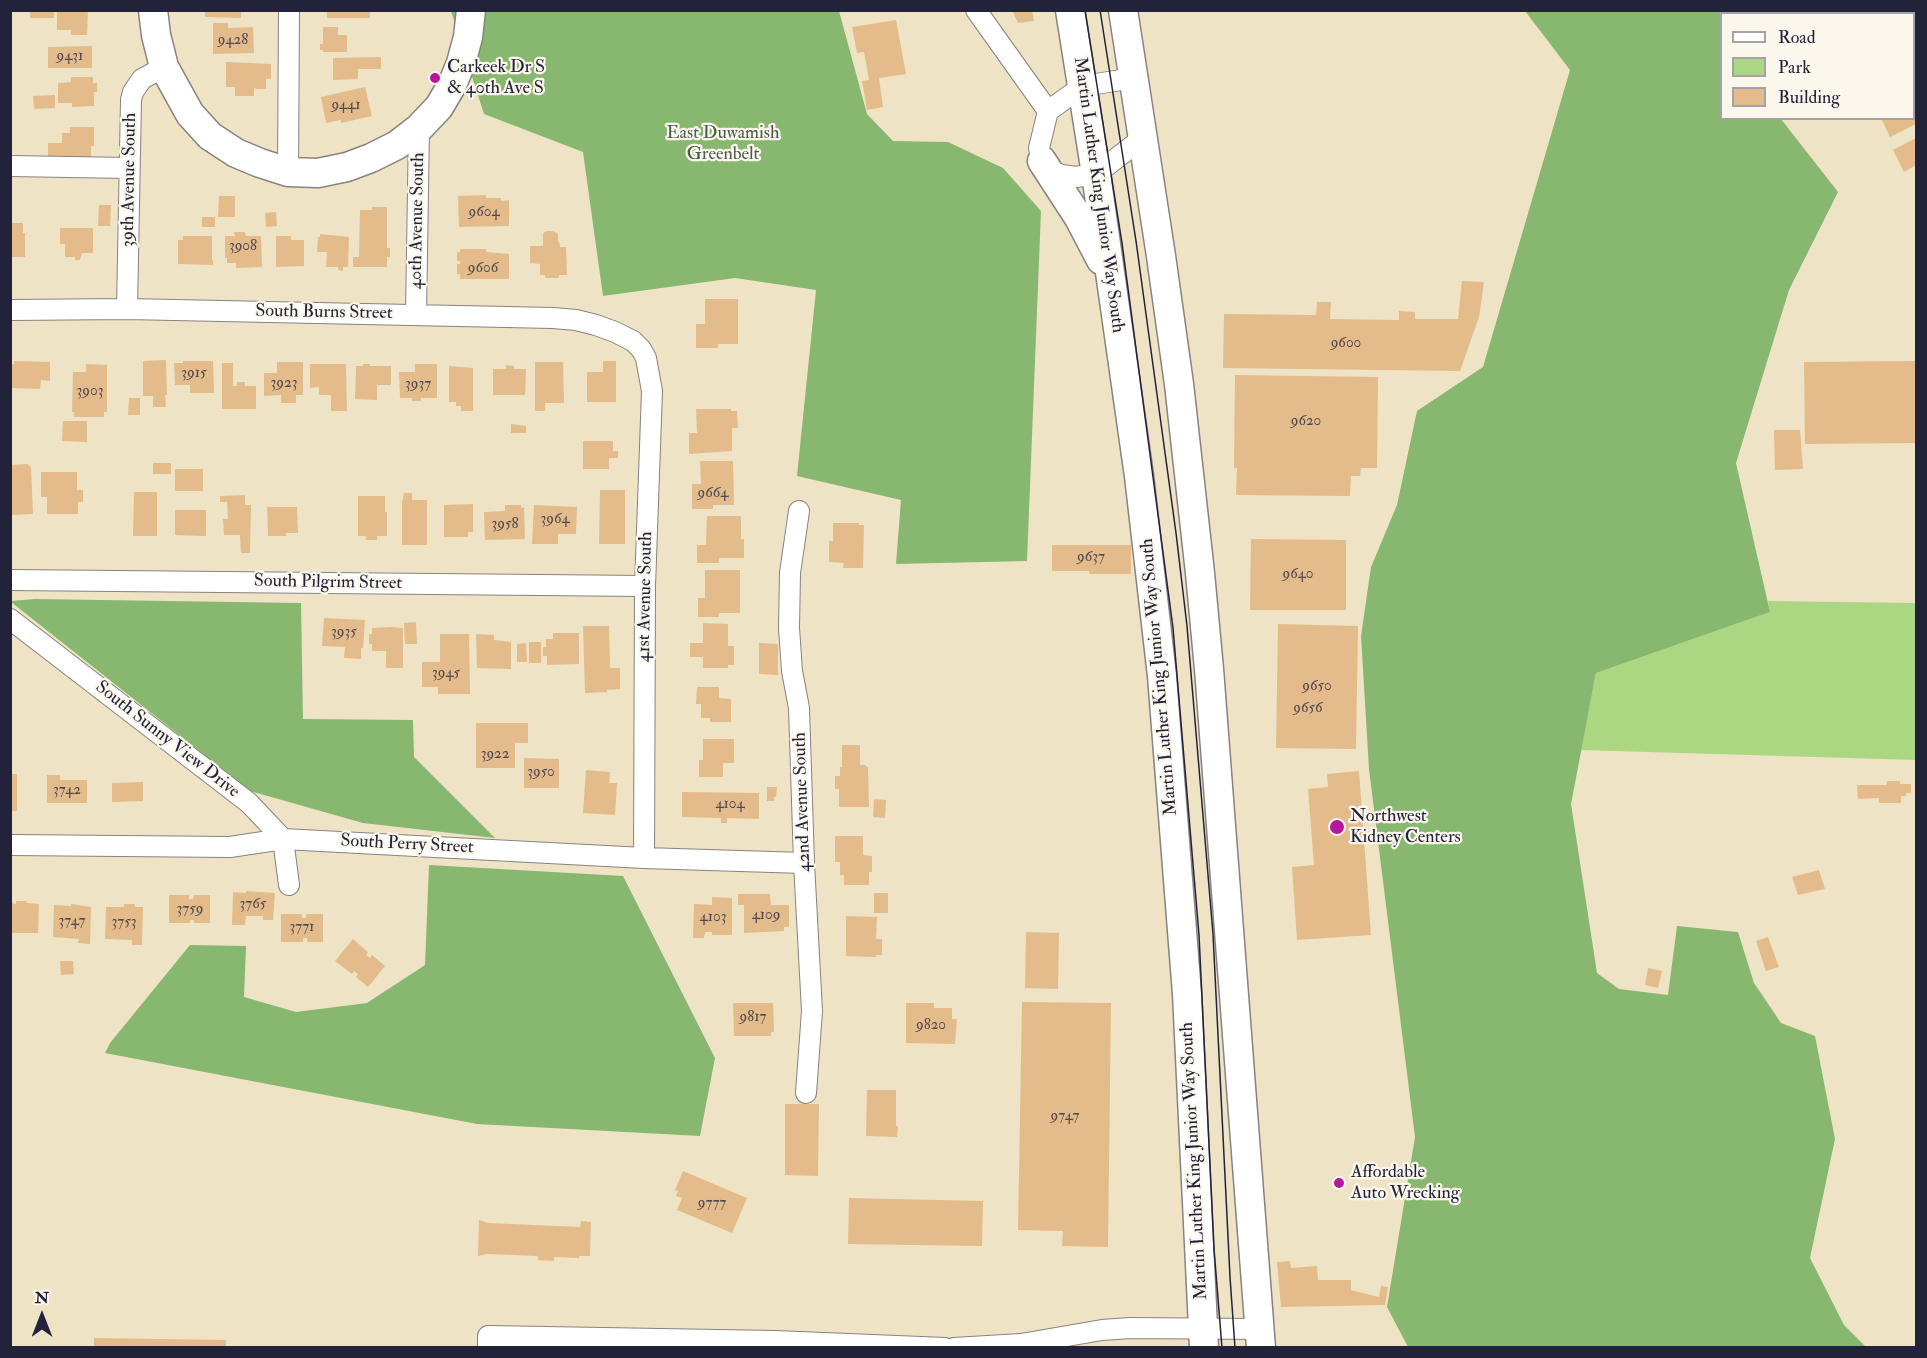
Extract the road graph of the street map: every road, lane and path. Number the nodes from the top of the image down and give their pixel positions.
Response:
1 (153, 10) edge
2 (289, 10) edge
3 (471, 10) edge
4 (976, 10) edge
5 (1070, 10) edge
6 (1123, 10) edge
7 (164, 67) junction
8 (1134, 78) junction
9 (1083, 86) junction
10 (1048, 111) junction
11 (420, 128) junction
12 (1144, 137) junction
13 (1042, 161) junction
14 (10, 166) edge
15 (129, 168) junction
16 (288, 172) junction
17 (1096, 174) junction
18 (1110, 278) junction
19 (127, 309) junction
20 (10, 310) edge
21 (416, 315) junction
22 (633, 342) joint
23 (800, 511) dead end
24 (10, 580) edge
25 (645, 586) junction
26 (10, 619) edge
27 (283, 839) junction
28 (10, 845) edge
29 (644, 858) junction
30 (804, 863) junction
31 (289, 885) dead end
32 (806, 1094) dead end
33 (1260, 1338) edge
34 (1203, 1339) edge
35 (488, 1342) edge
36 (945, 1347) edge
37 (954, 1347) edge

1 - 7 main road
2 - 16 street
3 - 11 main road
4 - 10 street
5 - 9 main road, Martin Luther King Junior Way South
6 - 8 main road
7 - 15 street, 39th Avenue South
7 - 16 main road
8 - 9 street
8 - 12 main road
9 - 10 street
9 - 17 main road, Martin Luther King Junior Way South
10 - 13 street
11 - 16 main road
11 - 21 street, 40th Avenue South
12 - 17 street
12 - 33 main road
13 - 17 street
13 - 18 main road
14 - 15 street
15 - 19 street, 39th Avenue South
17 - 18 main road, Martin Luther King Junior Way South
18 - 34 main road, Martin Luther King Junior Way South
19 - 20 street, South Burns Street
19 - 21 street, South Burns Street
21 - 22 street, South Burns Street
22 - 25 street, 41st Avenue South
23 - 30 street, 42nd Avenue South
24 - 25 street, South Pilgrim Street
25 - 29 street, 41st Avenue South
26 - 27 street, South Sunny View Drive
27 - 28 street, South Perry Street
27 - 29 street, South Perry Street
27 - 31 street
29 - 30 street, South Perry Street
30 - 32 street, 42nd Avenue South
33 - 34 street
34 - 37 street
35 - 36 street

